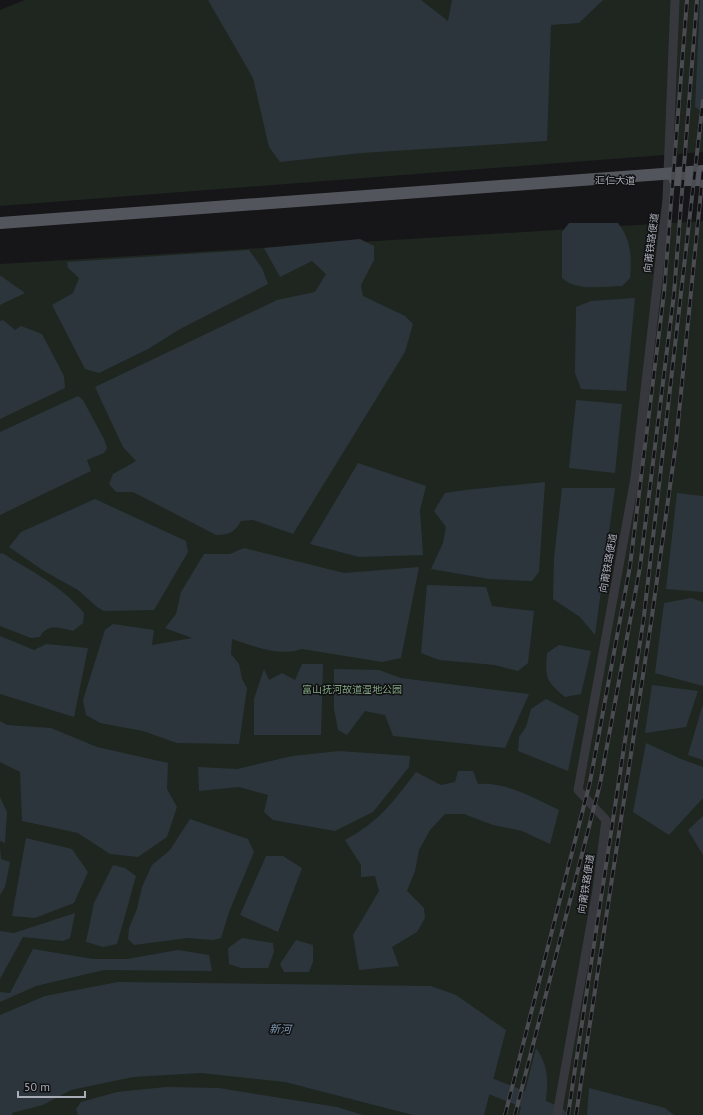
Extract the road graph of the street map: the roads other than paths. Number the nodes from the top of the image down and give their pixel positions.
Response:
1 (675, 0) edge
2 (703, 171) edge
3 (668, 177) junction
4 (703, 180) edge
5 (0, 223) edge
6 (557, 1115) edge

1 - 3 lane, 向莆铁路便道
2 - 3 main road, 汇仁大道
3 - 4 main road, 汇仁大道
3 - 5 main road, 汇仁大道
3 - 6 lane, 向莆铁路便道

